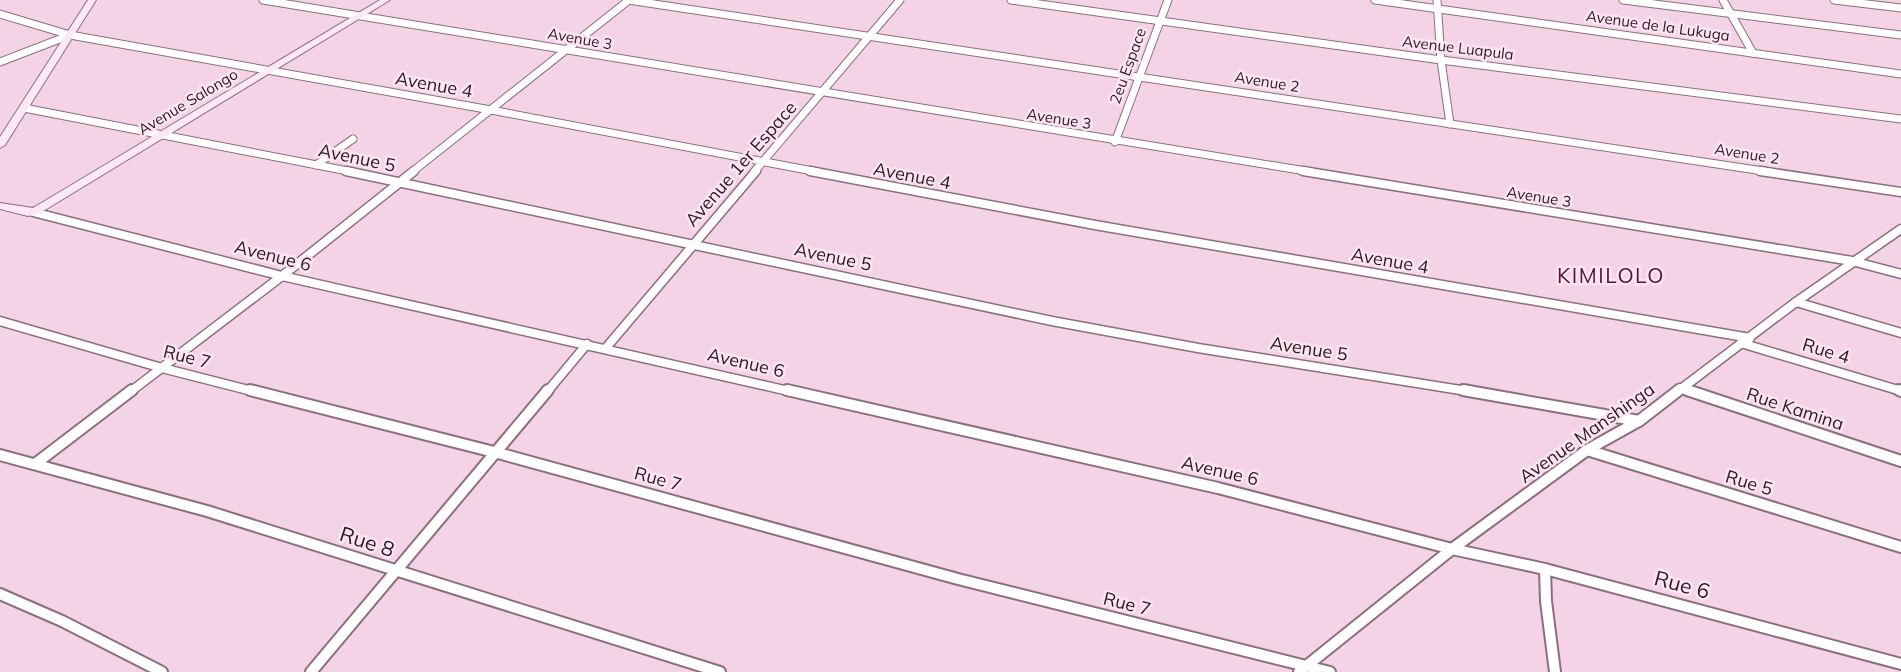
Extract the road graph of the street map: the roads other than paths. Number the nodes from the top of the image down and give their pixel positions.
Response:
1 (92, 0) edge
2 (263, 0) edge
3 (386, 0) edge
4 (629, 0) edge
5 (900, 0) edge
6 (1011, 0) edge
7 (1168, 0) edge
8 (1375, 0) edge
9 (1437, 0) edge
10 (1623, 0) edge
11 (1723, 0) edge
12 (1834, 0) edge
13 (1901, 8) edge
14 (1437, 9) junction
15 (1731, 13) junction
16 (0, 14) edge
17 (359, 16) junction
18 (1159, 20) junction
19 (70, 34) junction
20 (1901, 35) edge
21 (868, 36) junction
22 (567, 50) junction
23 (1753, 53) junction
24 (1441, 60) junction
25 (0, 62) edge
26 (267, 72) junction
27 (1901, 74) edge
28 (1137, 77) junction
29 (821, 93) junction
30 (24, 108) junction
31 (491, 110) junction
32 (1901, 119) edge
33 (1450, 124) junction
34 (164, 134) junction
35 (353, 139) dead end
36 (1115, 142) junction
37 (0, 145) edge
38 (763, 163) junction
39 (316, 165) junction
40 (397, 183) junction
41 (1901, 192) edge
42 (0, 206) edge
43 (33, 212) junction
44 (1901, 229) edge
45 (692, 243) junction
46 (1852, 261) junction
47 (1901, 274) edge
48 (282, 276) junction
49 (1796, 302) junction
50 (0, 321) edge
51 (1901, 333) edge
52 (1745, 341) junction
53 (587, 344) junction
54 (605, 349) junction
55 (162, 368) junction
56 (1680, 388) junction
57 (1901, 391) edge
58 (1638, 421) junction
59 (1587, 450) junction
60 (498, 453) junction
61 (0, 455) edge
62 (1901, 461) edge
63 (35, 464) junction
64 (1901, 547) edge
65 (1452, 549) junction
66 (1545, 569) junction
67 (396, 571) junction
68 (0, 594) edge
69 (1901, 664) edge
70 (1303, 669) edge
71 (162, 672) edge
72 (311, 672) edge
73 (720, 672) edge
74 (1330, 672) edge
75 (1555, 672) edge

1 - 19 street
2 - 17 street, Avenue 3
3 - 17 street, Avenue Salongo
4 - 21 street, Avenue 2
4 - 22 street
5 - 21 street, Avenue 1er Espace
6 - 18 street, Avenue Luapula
7 - 18 street, 2eu Espace
8 - 14 street, Avenue de la Lukuga
9 - 14 street
10 - 15 street
11 - 15 street
12 - 13 street
14 - 23 street, Avenue de la Lukuga
14 - 24 street
15 - 20 street
15 - 23 street
16 - 19 street, Avenue 4
17 - 22 street, Avenue 3
17 - 26 street, Avenue Salongo
18 - 24 street, Avenue Luapula
18 - 28 street, 2eu Espace
19 - 25 street
19 - 26 street, Avenue 4
19 - 30 street
21 - 28 street, Avenue 2
21 - 29 street, Avenue 1er Espace
22 - 29 street, Avenue 3
22 - 31 street
23 - 27 street, Avenue de la Lukuga
24 - 32 street, Avenue Luapula
24 - 33 street
26 - 31 street, Avenue 4
26 - 34 street, Avenue Salongo
28 - 33 street, Avenue 2
28 - 36 street, 2eu Espace
29 - 36 street, Avenue 3
29 - 38 street, Avenue 1er Espace
30 - 34 street, Avenue 5
30 - 37 street
31 - 38 street, Avenue 4
31 - 40 street
33 - 41 street, Avenue 2
34 - 39 street, Avenue 5
34 - 43 street, Avenue Salongo
35 - 39 street
36 - 46 street, Avenue 3
38 - 45 street, Avenue 1er Espace
38 - 52 street, Avenue 4
39 - 40 street, Avenue 5
40 - 45 street, Avenue 5
40 - 48 street
42 - 43 street
43 - 48 street, Avenue 6
44 - 46 street, Avenue Manshinga
45 - 54 street, Avenue 1er Espace
45 - 58 street, Avenue 5
46 - 47 street, Avenue 3
46 - 49 street, Avenue Manshinga
48 - 53 street, Avenue 6
48 - 55 street
49 - 51 street
49 - 52 street, Avenue Manshinga
50 - 55 street, Rue 7
52 - 56 street, Avenue Manshinga
52 - 57 street, Rue 4
53 - 54 street, Avenue 6
53 - 60 street
54 - 65 street, Avenue 6
55 - 60 street, Rue 7
55 - 63 street
56 - 58 street, Avenue Manshinga
56 - 62 street, Rue Kamina
58 - 59 street, Avenue Manshinga
59 - 64 street, Rue 5
59 - 65 street, Avenue Manshinga
60 - 67 street
60 - 70 street, Rue 7
61 - 63 street, Rue 8
63 - 67 street, Rue 8
65 - 66 street, Rue 6
65 - 70 street, Avenue Manshinga
66 - 69 street, Rue 6
66 - 75 street
67 - 72 street
67 - 73 street, Rue 8
68 - 71 street
70 - 74 street, Rue 7

